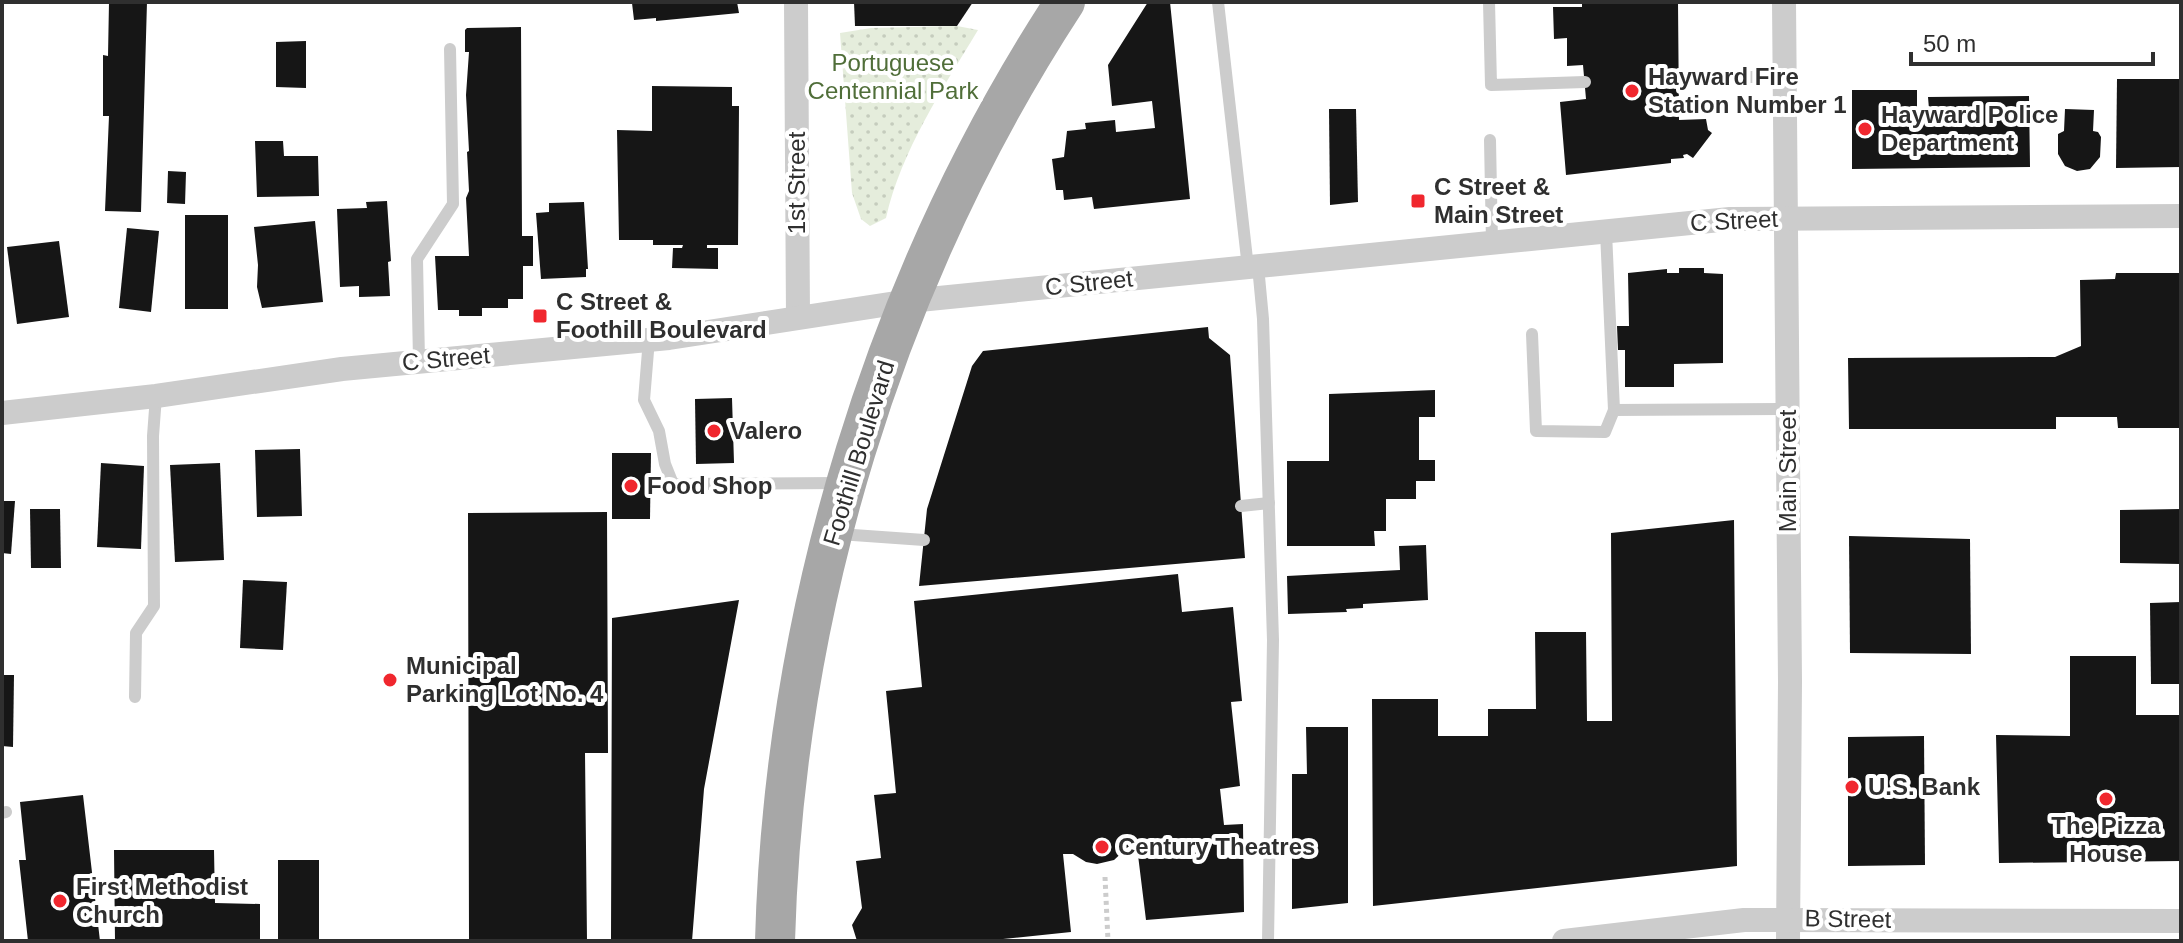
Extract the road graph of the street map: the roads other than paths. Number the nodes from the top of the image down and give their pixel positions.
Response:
1 (796, 2) edge
2 (1065, 2) edge
3 (1218, 2) edge
4 (1489, 2) edge
5 (1784, 2) edge
6 (450, 49) dead end
7 (1786, 76) junction
8 (1679, 79) dead end
9 (1585, 82) dead end
10 (1490, 140) dead end
11 (2181, 216) edge
12 (1786, 218) junction
13 (1606, 232) junction
14 (1492, 243) junction
15 (1253, 267) junction
16 (909, 301) junction
17 (798, 317) junction
18 (1532, 334) dead end
19 (649, 339) junction
20 (419, 361) junction
21 (156, 396) junction
22 (1788, 409) junction
23 (1614, 410) junction
24 (2, 413) edge
25 (846, 483) junction
26 (1269, 503) junction
27 (1241, 506) dead end
28 (833, 533) junction
29 (924, 540) dead end
30 (135, 697) dead end
31 (2181, 921) edge
32 (1788, 930) edge
33 (775, 941) edge
34 (1268, 941) edge
35 (1564, 941) edge

1 - 17 street, 1st Street
2 - 16 main road, Foothill Boulevard
3 - 15 lane
4 - 9 lane
5 - 7 street, Main Street
6 - 20 lane
7 - 8 lane
7 - 12 street, Main Street
10 - 14 lane
11 - 12 street, C Street
12 - 13 street, C Street
12 - 22 street, Main Street
13 - 14 street, C Street
13 - 23 lane
14 - 15 street, C Street
15 - 16 street, C Street
15 - 26 lane
16 - 17 street, C Street
16 - 25 main road, Foothill Boulevard
17 - 19 street, C Street
18 - 23 lane
19 - 20 street, C Street
19 - 25 lane
20 - 21 street, C Street
21 - 24 street, C Street
21 - 30 lane
22 - 23 lane
22 - 32 street, Main Street
25 - 28 main road, Foothill Boulevard
26 - 27 lane
26 - 34 lane
28 - 29 lane
28 - 33 main road, Foothill Boulevard
31 - 32 street, B Street
32 - 35 street, B Street

